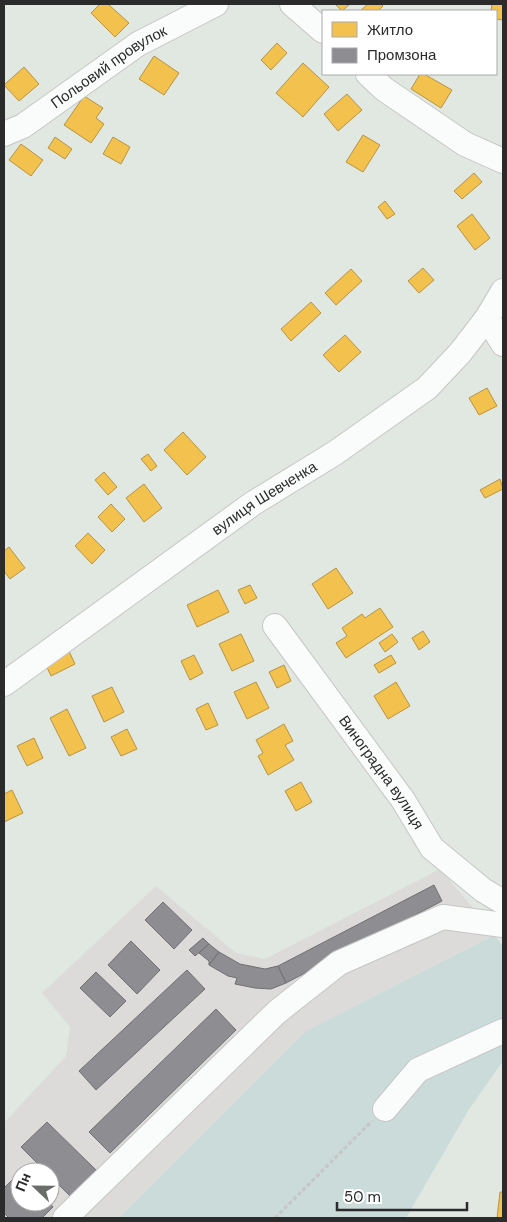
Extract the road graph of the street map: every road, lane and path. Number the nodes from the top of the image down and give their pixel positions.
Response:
1 (216, 4) edge
2 (369, 75) edge
3 (4, 134) edge
4 (503, 161) edge
5 (503, 291) edge
6 (487, 318) junction
7 (503, 344) edge
8 (275, 626) dead end
9 (4, 684) edge
10 (503, 902) edge
11 (503, 925) edge
12 (503, 1031) edge
13 (385, 1109) joint
14 (65, 1218) edge
15 (275, 1218) edge

1 - 3 street, Польовий провулок
2 - 4 street
5 - 6 street, вулиця Шевченка
6 - 7 street
6 - 9 street, вулиця Шевченка
8 - 10 street, Виноградна вулиця
11 - 14 street
12 - 13 street
13 - 15 path

